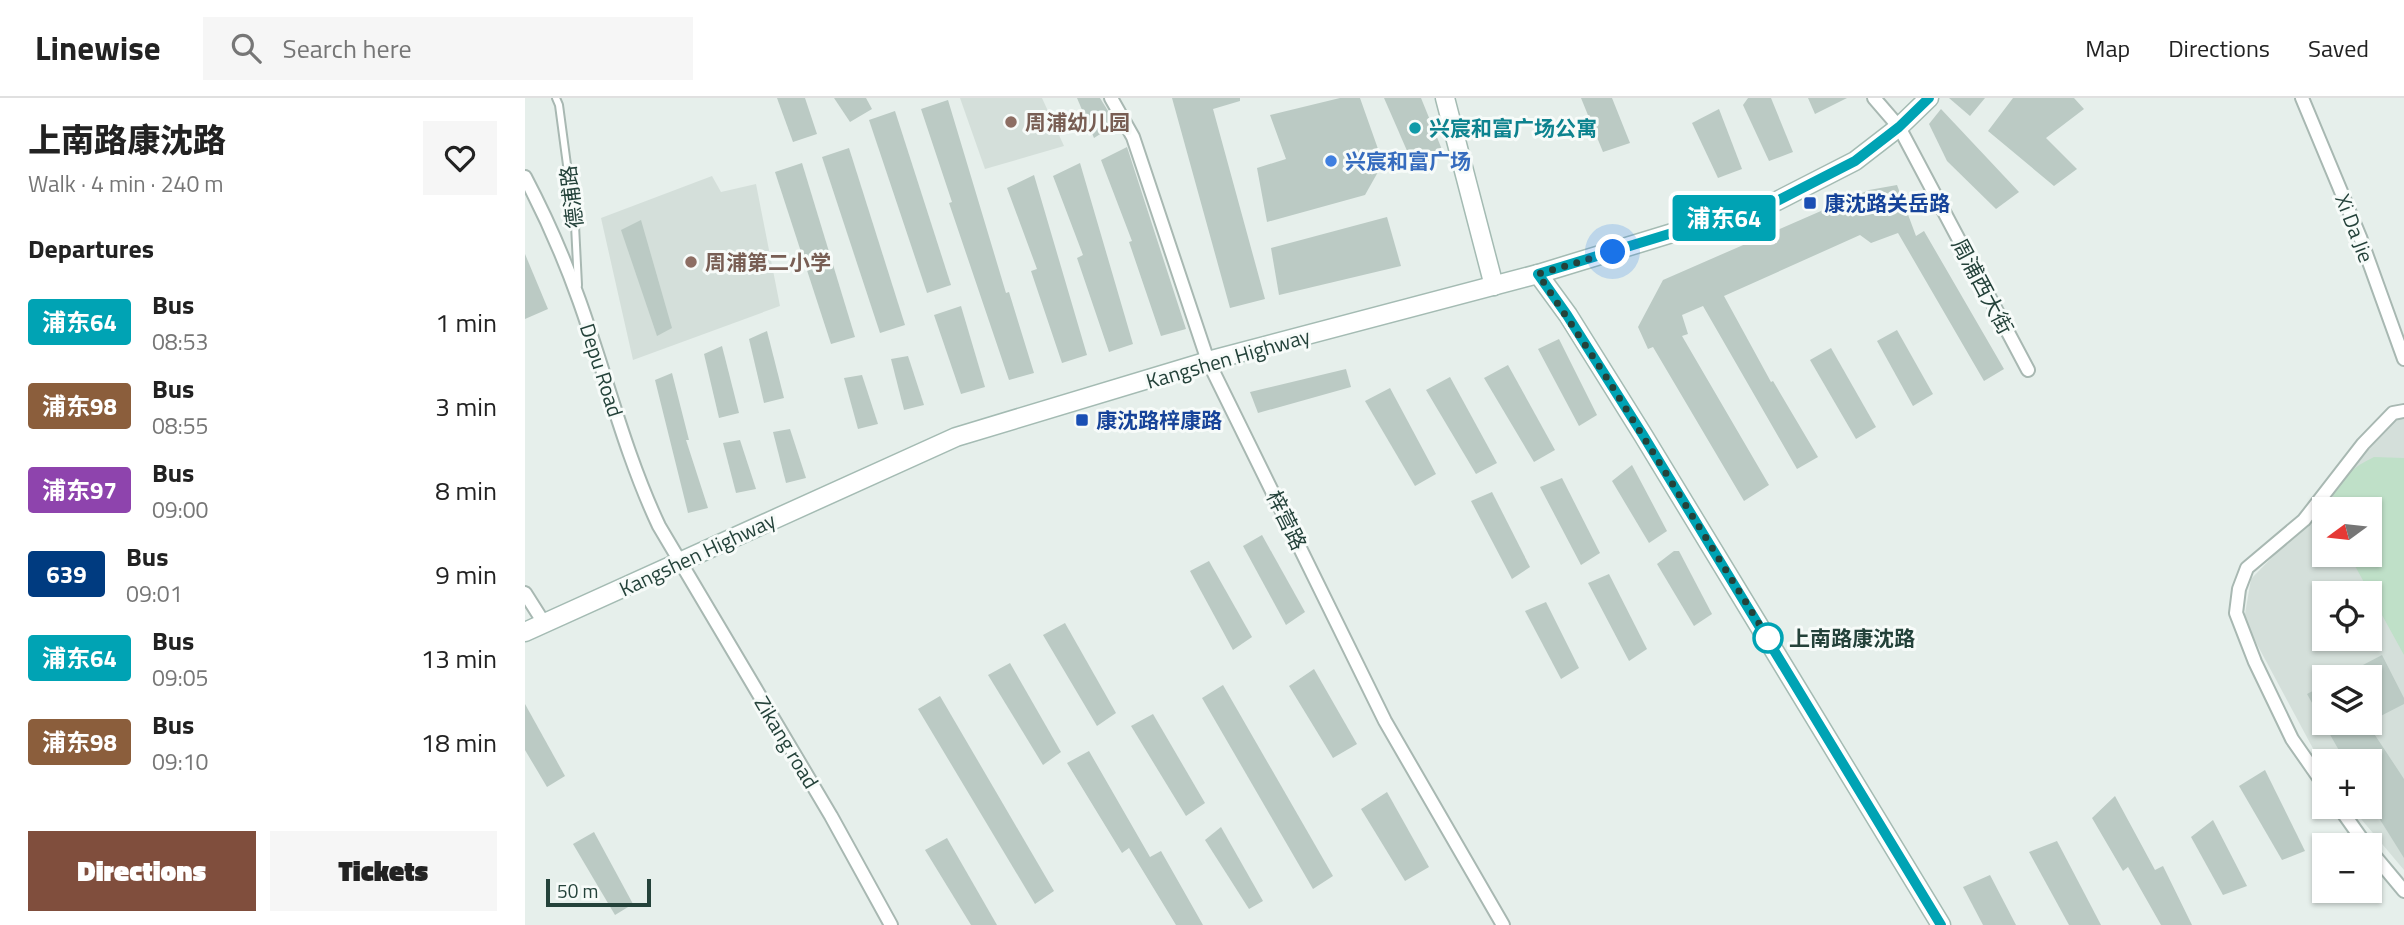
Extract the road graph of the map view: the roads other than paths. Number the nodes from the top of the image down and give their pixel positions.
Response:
1 (556, 98) edge
2 (1111, 98) edge
3 (1445, 98) edge
4 (1874, 98) edge
5 (1929, 98) edge
6 (2302, 98) edge
7 (1899, 127) junction
8 (525, 177) edge
9 (1538, 274) junction
10 (1494, 286) junction
11 (578, 298) junction
12 (2404, 359) edge
13 (1208, 361) junction
14 (2028, 370) dead end
15 (2404, 411) edge
16 (681, 561) junction
17 (525, 593) edge
18 (544, 623) junction
19 (525, 632) edge
20 (2312, 768) edge
21 (2382, 864) edge
22 (2404, 891) edge
23 (891, 925) edge
24 (1503, 925) edge
25 (1941, 925) edge

1 - 11 lane, 德浦路
2 - 13 street, 梓营路
3 - 10 street
4 - 7 street, 周浦西大街
5 - 7 street, Kangshen Highway
6 - 12 street, Xi Da Jie
7 - 9 street, Kangshen Highway
7 - 14 street, 周浦西大街
8 - 11 street, Depu Road
9 - 10 street, Kangshen Highway
9 - 25 street
10 - 13 street, Kangshen Highway
11 - 16 street, Depu Road
13 - 16 street, Kangshen Highway
13 - 24 street, 梓营路
15 - 20 street
16 - 18 street, Kangshen Highway
16 - 23 street, Zikang road
17 - 18 street
18 - 19 street, Kangshen Highway
21 - 22 street

